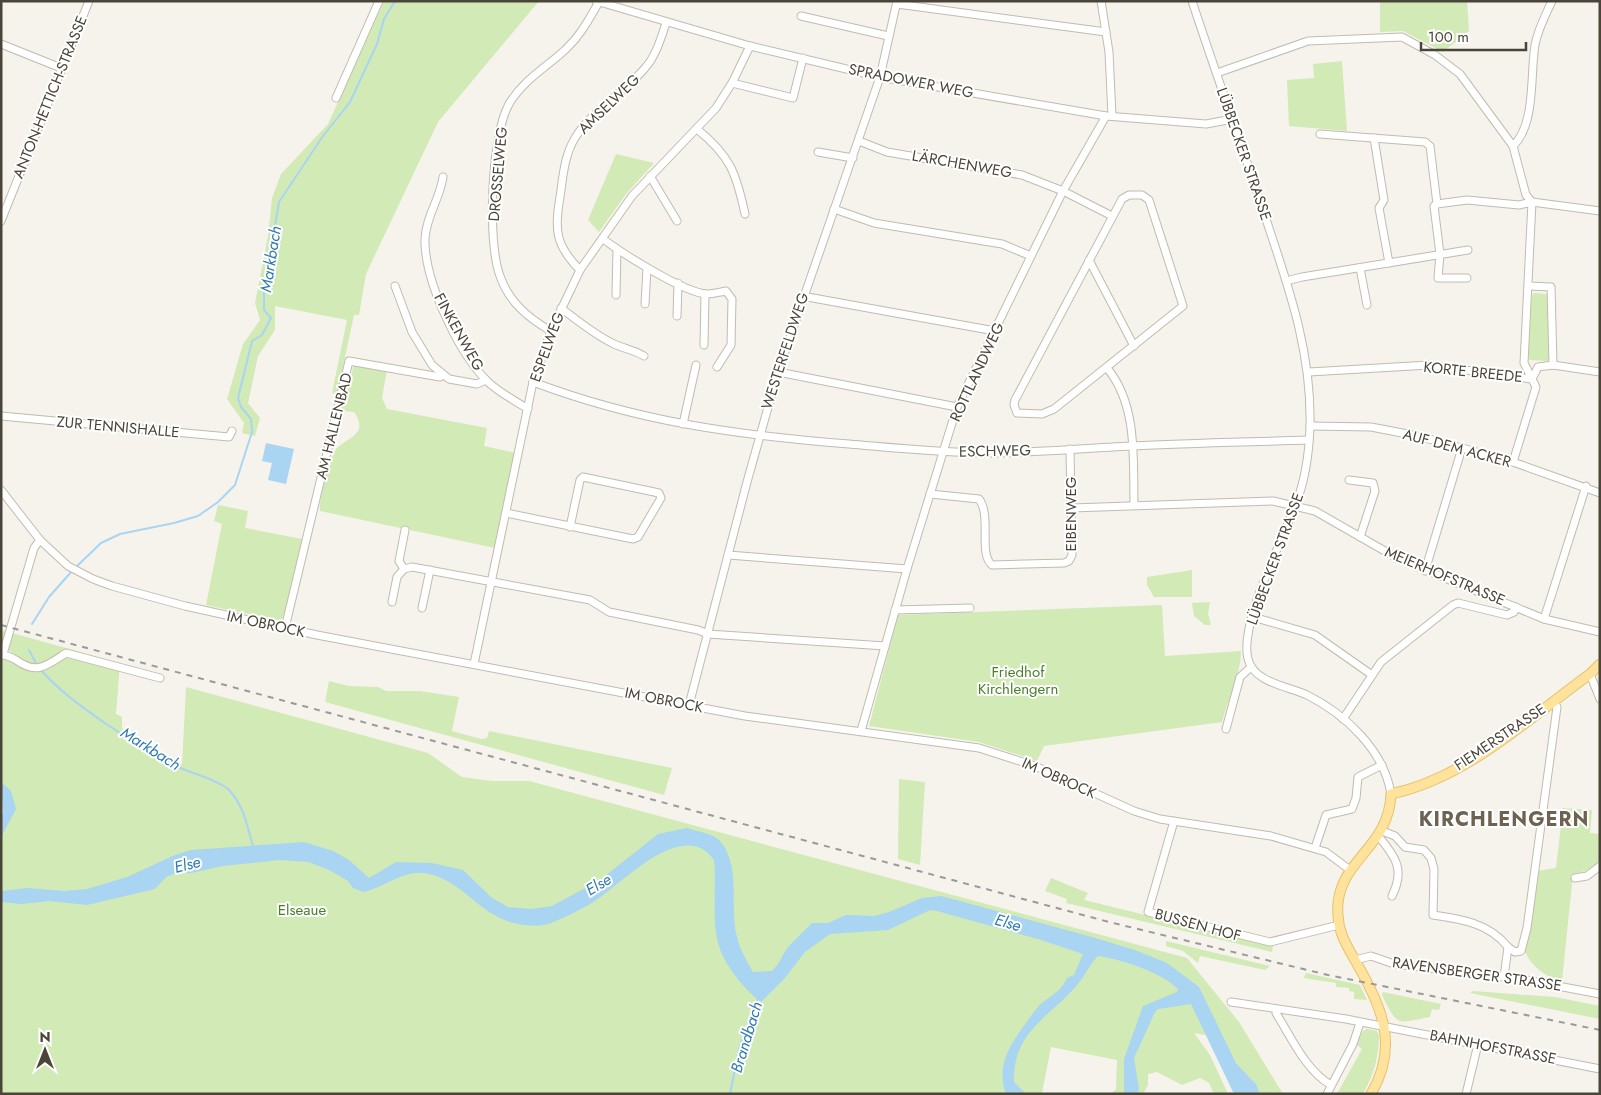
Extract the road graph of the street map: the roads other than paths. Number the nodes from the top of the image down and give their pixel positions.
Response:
1 (89, 1) edge
2 (379, 1) edge
3 (1101, 1) edge
4 (1192, 1) edge
5 (1552, 1) edge
6 (597, 2) edge
7 (897, 2) edge
8 (801, 16) dead end
9 (666, 23) junction
10 (1106, 32) junction
11 (888, 36) junction
12 (1, 44) edge
13 (750, 46) junction
14 (803, 58) junction
15 (61, 68) junction
16 (1217, 72) junction
17 (880, 77) junction
18 (732, 83) junction
19 (336, 98) dead end
20 (1109, 116) junction
21 (1232, 119) junction
22 (697, 129) junction
23 (1320, 134) dead end
24 (1374, 138) junction
25 (859, 141) junction
26 (1513, 146) junction
27 (818, 152) dead end
28 (853, 158) junction
29 (650, 176) junction
30 (442, 177) dead end
31 (1063, 191) junction
32 (1532, 202) junction
33 (1438, 204) junction
34 (834, 209) junction
35 (1600, 211) edge
36 (744, 214) dead end
37 (1112, 216) junction
38 (1, 221) edge
39 (677, 221) dead end
40 (603, 239) junction
41 (617, 249) junction
42 (1468, 250) dead end
43 (1440, 254) junction
44 (1030, 256) junction
45 (1089, 260) junction
46 (1389, 263) junction
47 (647, 268) junction
48 (1360, 268) junction
49 (580, 270) junction
50 (1467, 278) dead end
51 (1286, 281) junction
52 (678, 284) junction
53 (395, 286) dead end
54 (1529, 286) junction
55 (705, 294) junction
56 (616, 295) dead end
57 (802, 296) junction
58 (645, 304) dead end
59 (1367, 305) dead end
60 (561, 308) junction
61 (677, 316) dead end
62 (550, 331) junction
63 (995, 331) junction
64 (704, 345) dead end
65 (1134, 346) junction
66 (644, 356) dead end
67 (696, 365) dead end
68 (1553, 365) junction
69 (717, 367) dead end
70 (1107, 368) junction
71 (778, 372) junction
72 (1309, 372) junction
73 (1600, 372) edge
74 (442, 375) junction
75 (1532, 379) junction
76 (486, 380) junction
77 (533, 382) junction
78 (957, 407) junction
79 (528, 408) junction
80 (1, 416) edge
81 (683, 424) junction
82 (1310, 426) junction
83 (232, 431) dead end
84 (758, 437) junction
85 (1309, 440) junction
86 (1132, 446) junction
87 (1462, 448) junction
88 (1070, 449) junction
89 (944, 452) junction
90 (1513, 462) junction
91 (1349, 480) dead end
92 (1586, 486) junction
93 (1, 490) edge
94 (1600, 493) edge
95 (930, 494) junction
96 (1296, 505) junction
97 (1134, 506) junction
98 (1072, 508) junction
99 (506, 513) junction
100 (570, 527) junction
101 (405, 530) dead end
102 (1360, 537) junction
103 (40, 540) junction
104 (728, 555) junction
105 (404, 569) junction
106 (907, 569) junction
107 (430, 570) junction
108 (1425, 571) junction
109 (492, 583) junction
110 (392, 602) dead end
111 (1516, 607) junction
112 (422, 608) dead end
113 (970, 608) dead end
114 (895, 610) junction
115 (1253, 618) junction
116 (1544, 619) junction
117 (284, 628) junction
118 (1600, 632) edge
119 (708, 634) junction
120 (885, 646) junction
121 (2, 655) edge
122 (474, 664) junction
123 (1600, 664) edge
124 (1251, 667) junction
125 (1590, 674) junction
126 (1372, 675) junction
127 (160, 678) dead end
128 (1600, 699) edge
129 (1553, 701) junction
130 (688, 705) junction
131 (1343, 720) junction
132 (1226, 728) dead end
133 (861, 730) junction
134 (1382, 765) junction
135 (1391, 794) junction
136 (1174, 821) junction
137 (1380, 834) junction
138 (1315, 848) junction
139 (1600, 866) edge
140 (1350, 870) junction
141 (1575, 878) dead end
142 (1392, 896) dead end
143 (1338, 924) junction
144 (1508, 947) junction
145 (1355, 960) junction
146 (1504, 977) junction
147 (1600, 994) edge
148 (1232, 1002) dead end
149 (1277, 1009) junction
150 (1360, 1023) junction
151 (1385, 1028) junction
152 (1478, 1044) junction
153 (1600, 1069) edge
154 (1331, 1085) junction
155 (1327, 1094) edge
156 (1372, 1094) edge
157 (1466, 1094) edge

1 - 15 street, ANTON-HETTICH-STRASSE
2 - 19 street
3 - 10 street
4 - 16 street, LÜBBECKER STRASSE
5 - 26 street
6 - 9 street, SPRADOWER WEG
6 - 62 street, DROSSELWEG
7 - 10 street
7 - 11 street, WESTERFELDWEG
8 - 11 street
9 - 13 street, SPRADOWER WEG
9 - 49 street, AMSELWEG
10 - 20 street
11 - 17 street, WESTERFELDWEG
12 - 15 street
13 - 14 street, SPRADOWER WEG
13 - 18 street, ESPELWEG
14 - 17 street, SPRADOWER WEG
14 - 18 street
15 - 38 street, ANTON-HETTICH-STRASSE
16 - 21 street, LÜBBECKER STRASSE
16 - 26 street
17 - 20 street, SPRADOWER WEG
17 - 25 street, WESTERFELDWEG
18 - 22 street, ESPELWEG
20 - 21 street, SPRADOWER WEG
20 - 31 street, ROTTLANDWEG
21 - 51 street, LÜBBECKER STRASSE
22 - 29 street, ESPELWEG
22 - 36 street
23 - 24 street
24 - 33 street
24 - 46 street
25 - 28 street, WESTERFELDWEG
25 - 31 street, LÄRCHENWEG
26 - 32 street
27 - 28 street
28 - 34 street, WESTERFELDWEG
29 - 39 street
29 - 40 street, ESPELWEG
30 - 76 street, FINKENWEG
31 - 37 street, LÄRCHENWEG
31 - 44 street, ROTTLANDWEG
32 - 33 street
32 - 35 street
32 - 54 street
33 - 43 street
34 - 44 street
34 - 57 street, WESTERFELDWEG
37 - 45 street
37 - 65 street
40 - 41 street
40 - 49 street, ESPELWEG
41 - 47 street
41 - 56 street
42 - 43 street
43 - 46 street
43 - 50 street
44 - 63 street, ROTTLANDWEG
45 - 65 street
45 - 70 street
46 - 48 street
47 - 52 street
47 - 58 street
48 - 51 street
48 - 59 street
49 - 60 street, ESPELWEG
51 - 72 street, LÜBBECKER STRASSE
52 - 55 street
52 - 61 street
53 - 74 street
54 - 68 street
54 - 75 street
55 - 64 street
55 - 69 street
57 - 63 street
57 - 71 street, WESTERFELDWEG
60 - 62 street, ESPELWEG
60 - 66 street
62 - 77 street, ESPELWEG
63 - 78 street, ROTTLANDWEG
65 - 70 street
67 - 81 street
68 - 73 street
68 - 75 street, KORTE BREEDE
70 - 86 street
71 - 78 street
71 - 84 street, WESTERFELDWEG
72 - 75 street, KORTE BREEDE
72 - 82 street, LÜBBECKER STRASSE
74 - 76 street, AM HALLENBAD
74 - 117 street, AM HALLENBAD
75 - 90 street
76 - 79 street, FINKENWEG
77 - 79 street, ESPELWEG
77 - 81 street, ESCHWEG
78 - 89 street, ROTTLANDWEG
79 - 99 street, ESPELWEG
80 - 83 street, ZUR TENNISHALLE
81 - 84 street, ESCHWEG
82 - 85 street, LÜBBECKER STRASSE
82 - 87 street, AUF DEM ACKER
84 - 89 street, ESCHWEG
84 - 104 street, WESTERFELDWEG
85 - 86 street, ESCHWEG
85 - 96 street, LÜBBECKER STRASSE
86 - 88 street, ESCHWEG
86 - 97 street
87 - 90 street, AUF DEM ACKER
87 - 108 street
88 - 89 street, ESCHWEG
88 - 98 street, EIBENWEG
89 - 95 street, ROTTLANDWEG
90 - 92 street, AUF DEM ACKER
91 - 102 street
92 - 94 street, AUF DEM ACKER
92 - 116 street
93 - 103 street, IM OBROCK
95 - 98 street, EIBENWEG
95 - 106 street, ROTTLANDWEG
96 - 97 street, MEIERHOFSTRASSE
96 - 102 street, MEIERHOFSTRASSE
96 - 115 street, LÜBBECKER STRASSE
97 - 98 street, MEIERHOFSTRASSE
99 - 100 street
99 - 109 street, ESPELWEG
100 - 100 street
101 - 105 street
102 - 108 street, MEIERHOFSTRASSE
103 - 117 street, IM OBROCK
103 - 121 street
104 - 106 street
104 - 119 street, WESTERFELDWEG
105 - 107 street
105 - 110 street
106 - 114 street, ROTTLANDWEG
107 - 109 street
107 - 112 street
108 - 111 street, MEIERHOFSTRASSE
109 - 119 street
109 - 122 street, ESPELWEG
111 - 116 street, MEIERHOFSTRASSE
111 - 126 street
113 - 114 street
114 - 120 street, ROTTLANDWEG
115 - 124 street, LÜBBECKER STRASSE
115 - 126 street
116 - 118 street, MEIERHOFSTRASSE
117 - 122 street, IM OBROCK
119 - 120 street
119 - 130 street, WESTERFELDWEG
120 - 133 street, ROTTLANDWEG
121 - 127 street
122 - 130 street, IM OBROCK
123 - 125 main road, FIEMERSTRASSE
124 - 131 street
124 - 132 street
125 - 128 street
125 - 129 main road, FIEMERSTRASSE
126 - 131 street
129 - 135 main road, FIEMERSTRASSE
129 - 144 street
130 - 133 street, IM OBROCK
131 - 134 street
133 - 136 street, IM OBROCK
134 - 135 street
134 - 138 street
135 - 137 main road
136 - 138 street, IM OBROCK
136 - 143 street, BUSSEN HOF
137 - 140 main road
137 - 142 street
137 - 144 street
138 - 140 street, IM OBROCK
139 - 141 street
140 - 143 main road
143 - 145 main road
144 - 146 street
145 - 146 street, RAVENSBERGER STRASSE
145 - 151 main road
146 - 147 street, RAVENSBERGER STRASSE
148 - 149 street, BAHNHOFSTRASSE
149 - 150 street, BAHNHOFSTRASSE
149 - 154 street
150 - 151 street, BAHNHOFSTRASSE
150 - 154 street
151 - 152 street, BAHNHOFSTRASSE
151 - 156 main road
152 - 153 street, BAHNHOFSTRASSE
152 - 157 street
154 - 155 street

